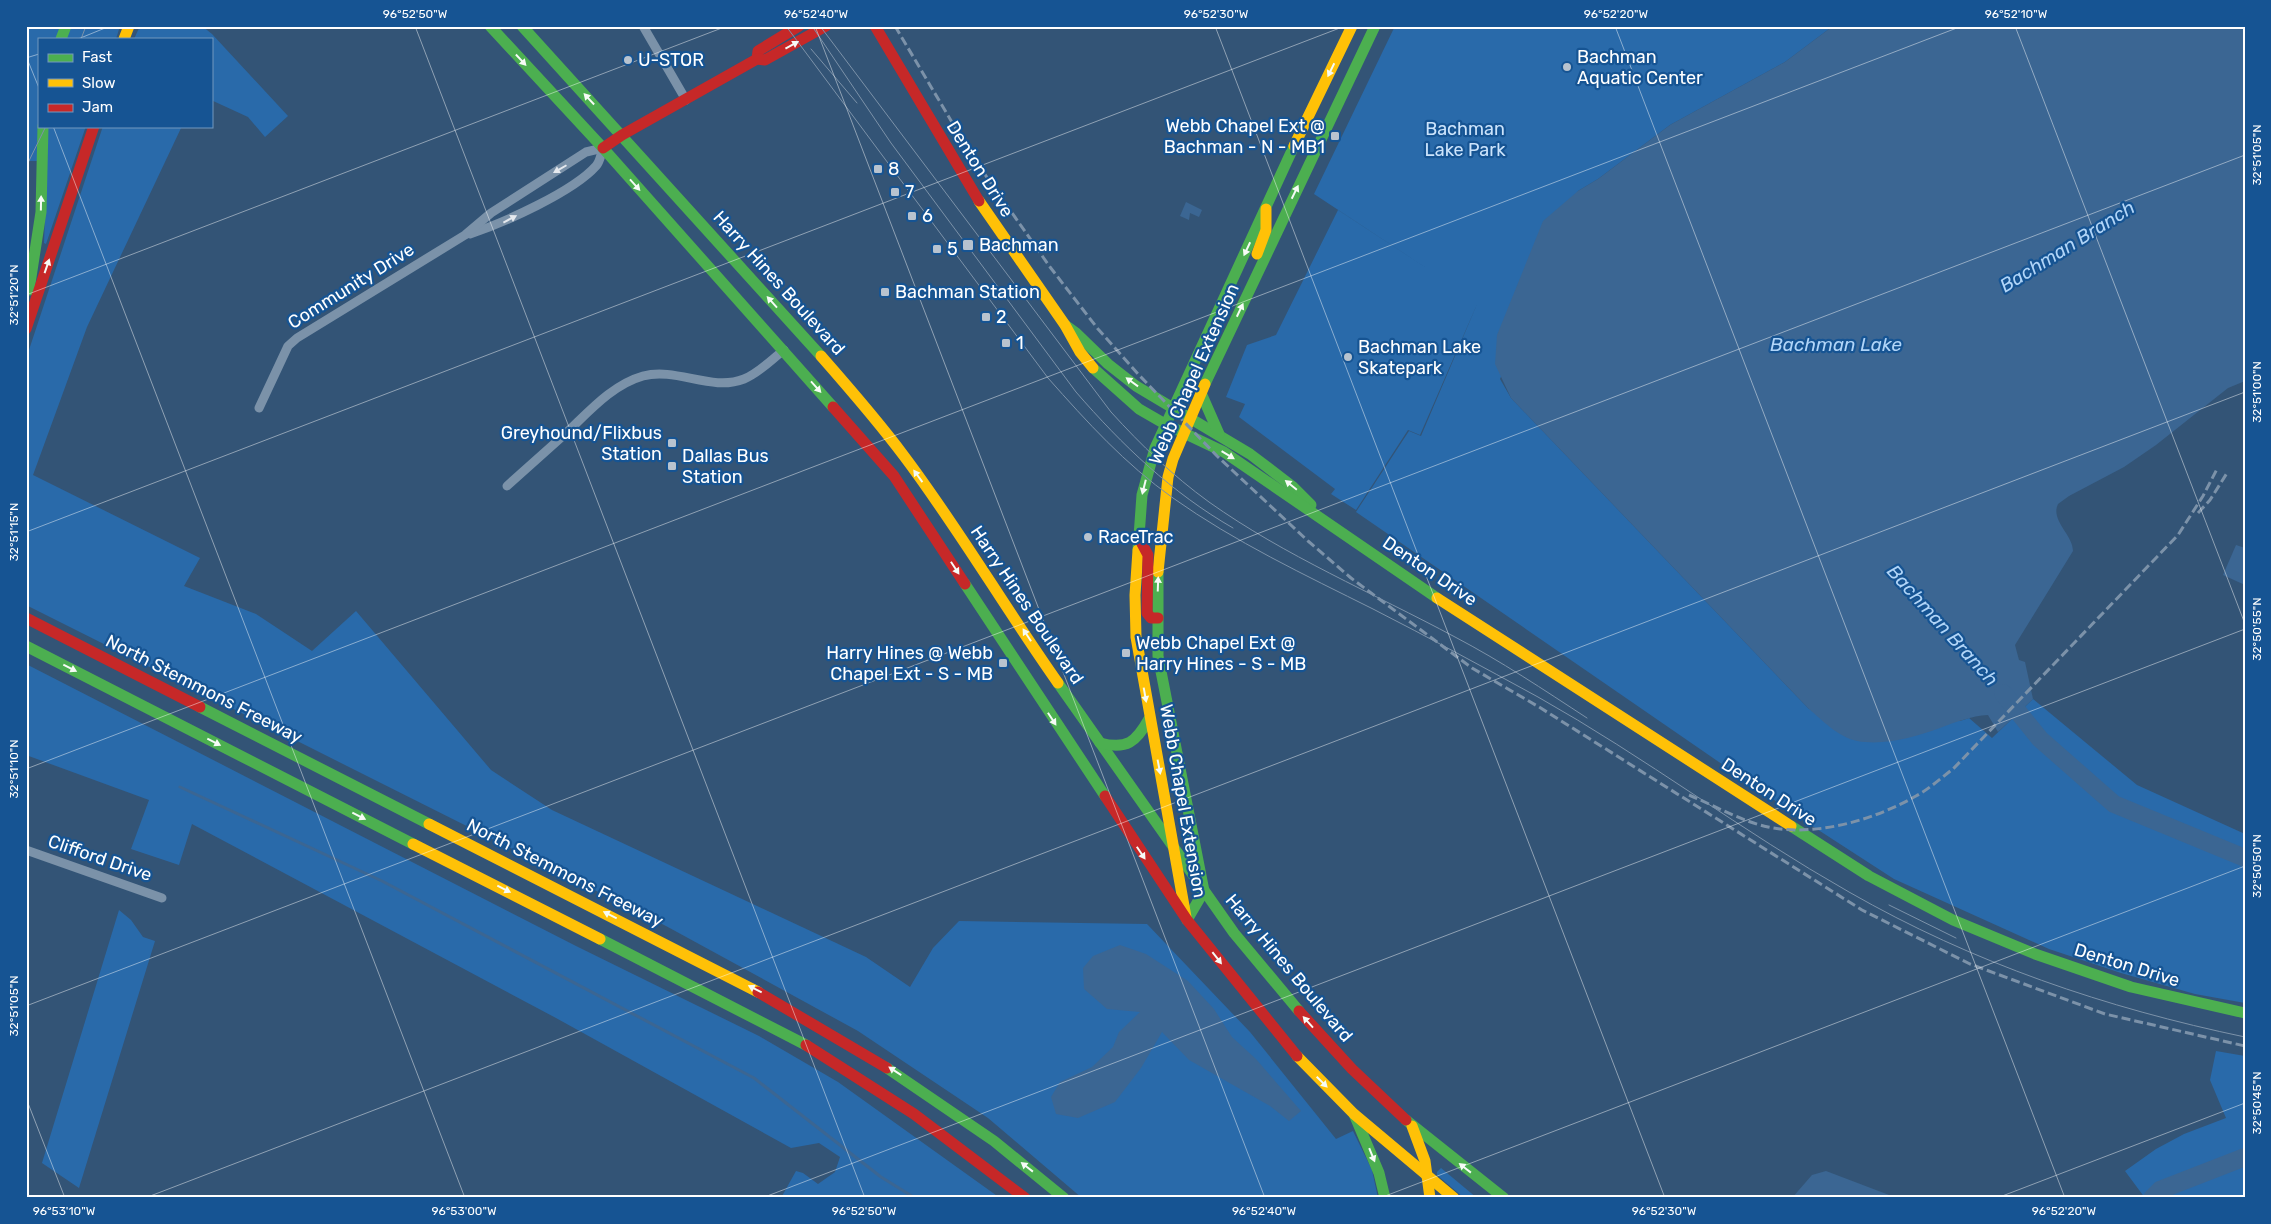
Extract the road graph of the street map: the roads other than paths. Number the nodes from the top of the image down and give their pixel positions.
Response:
1 (66, 26) edge
2 (129, 26) edge
3 (490, 26) edge
4 (522, 26) edge
5 (643, 26) edge
6 (799, 26) edge
7 (826, 26) edge
8 (875, 26) edge
9 (1352, 26) edge
10 (1375, 26) edge
11 (61, 38) edge
12 (124, 38) edge
13 (757, 59) junction
14 (686, 100) junction
15 (43, 128) edge
16 (93, 128) edge
17 (622, 135) junction
18 (603, 148) junction
19 (1287, 160) junction
20 (1307, 169) junction
21 (1266, 206) junction
22 (464, 235) junction
23 (1255, 279) junction
24 (26, 303) edge
25 (1065, 325) junction
26 (26, 328) edge
27 (794, 344) junction
28 (1201, 394) junction
29 (259, 408) dead end
30 (1174, 408) junction
31 (1191, 418) junction
32 (1165, 424) junction
33 (1184, 433) junction
34 (1219, 434) junction
35 (508, 486) dead end
36 (1317, 513) junction
37 (946, 516) junction
38 (928, 527) junction
39 (1140, 540) junction
40 (26, 618) edge
41 (1158, 618) junction
42 (26, 646) edge
43 (1053, 676) junction
44 (1033, 690) junction
45 (1150, 719) junction
46 (1100, 744) junction
47 (26, 850) edge
48 (1175, 850) junction
49 (1204, 891) junction
50 (162, 898) dead end
51 (1187, 920) junction
52 (2244, 1013) edge
53 (1354, 1114) junction
54 (1412, 1126) junction
55 (1429, 1177) junction
56 (1025, 1198) edge
57 (1064, 1198) edge
58 (1385, 1198) edge
59 (1430, 1198) edge
60 (1454, 1198) edge
61 (1504, 1198) edge

1 - 11 main road
2 - 12 main road
3 -> 18 main road, Harry Hines Boulevard
17 -> 4 main road, Harry Hines Boulevard
5 - 14 street
6 - 13 main road, Community Drive
13 -> 7 main road, Community Drive
8 - 25 main road, Denton Drive
9 -> 19 main road, Webb Chapel Extension
10 - 20 main road, Webb Chapel Extension
13 - 14 main road, Community Drive
14 - 17 main road, Community Drive
24 -> 15 main road
26 -> 16 main road
17 - 18 main road, Community Drive
27 -> 17 main road, Harry Hines Boulevard
18 -> 22 street, Community Drive
22 -> 18 street, Community Drive
18 -> 27 main road, Harry Hines Boulevard
19 - 20 main road
19 - 21 main road, Webb Chapel Extension
23 -> 20 main road, Webb Chapel Extension
21 - 23 main road
21 -> 30 main road, Webb Chapel Extension
22 - 29 street, Community Drive
28 -> 23 main road, Webb Chapel Extension
30 -> 25 main road, Denton Drive
25 - 32 main road, Denton Drive
27 - 35 street
37 -> 27 main road, Harry Hines Boulevard
27 -> 38 main road, Harry Hines Boulevard
28 - 31 main road, Webb Chapel Extension
28 - 34 main road
30 - 31 main road, Denton Drive
30 - 32 main road, Webb Chapel Extension
31 - 33 main road, Webb Chapel Extension
31 - 34 main road, Denton Drive
32 - 33 main road, Denton Drive
32 -> 39 main road, Webb Chapel Extension
33 -> 36 main road, Denton Drive
41 -> 33 main road, Webb Chapel Extension
36 -> 34 main road, Denton Drive
36 - 52 main road, Denton Drive
37 - 38 main road
43 -> 37 main road, Harry Hines Boulevard
38 -> 44 main road, Harry Hines Boulevard
39 - 41 main road
39 -> 45 main road, Webb Chapel Extension
57 -> 40 main road, North Stemmons Freeway
41 - 49 main road, Webb Chapel Extension
42 -> 56 main road
43 - 44 main road
43 - 46 main road, Harry Hines Boulevard
44 -> 51 main road, Harry Hines Boulevard
45 - 46 main road
45 -> 48 main road, Webb Chapel Extension
46 - 48 main road, Harry Hines Boulevard
47 - 50 street, Clifford Drive
48 - 49 main road, Harry Hines Boulevard
48 - 51 main road, Webb Chapel Extension
49 - 51 main road, Webb Chapel Extension
54 -> 49 main road, Harry Hines Boulevard
51 -> 53 main road, Harry Hines Boulevard
53 - 55 main road, Harry Hines Boulevard
53 -> 58 main road
54 - 55 main road
61 -> 54 main road, Harry Hines Boulevard
55 - 59 main road
55 - 60 main road, Harry Hines Boulevard

